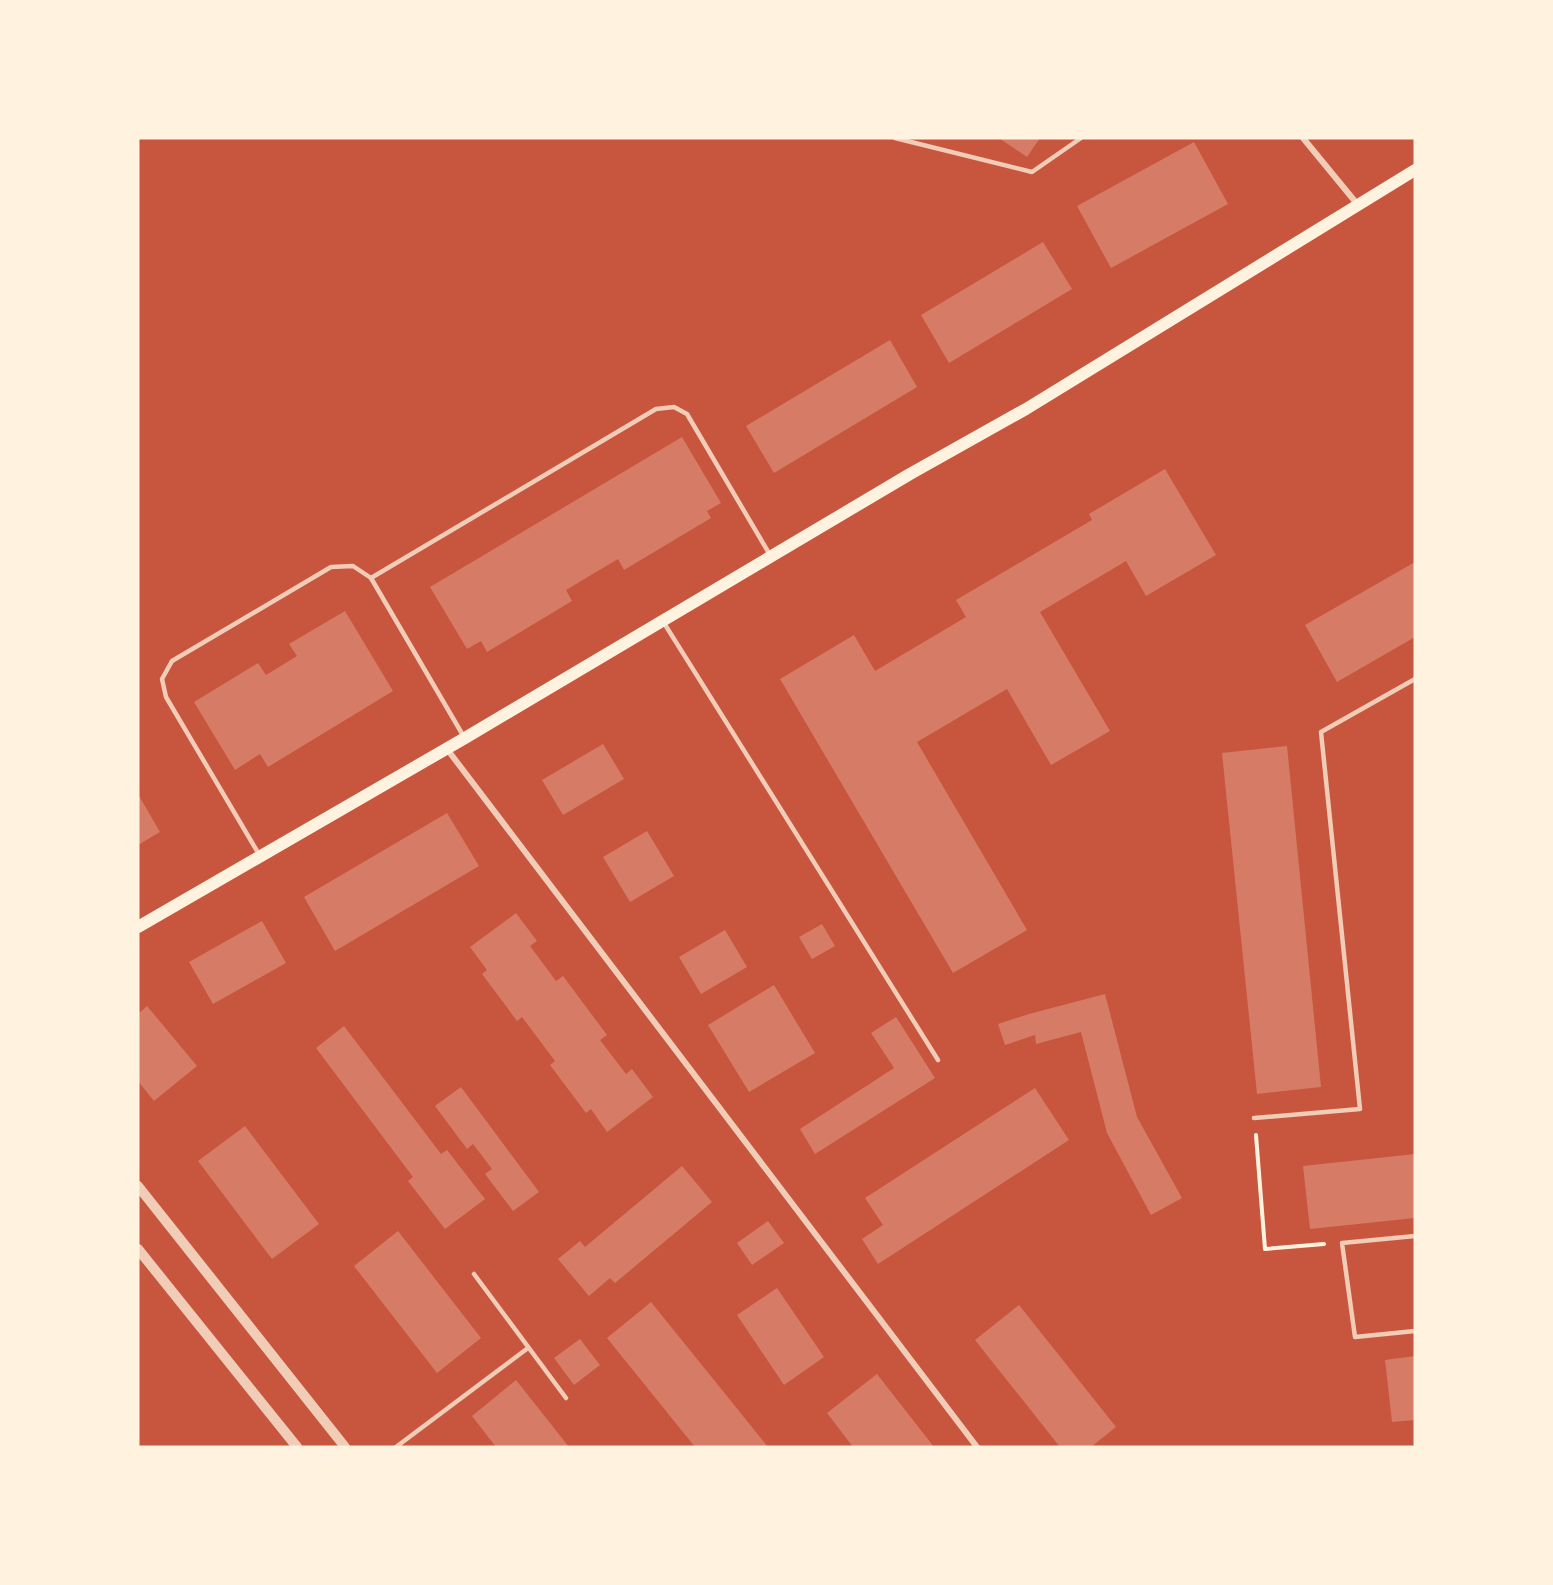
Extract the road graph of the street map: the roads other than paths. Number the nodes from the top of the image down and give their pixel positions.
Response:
1 (895, 138) edge
2 (1081, 138) edge
3 (1304, 138) edge
4 (1415, 170) edge
5 (1359, 205) junction
6 (771, 556) junction
7 (371, 578) junction
8 (663, 620) junction
9 (1415, 678) edge
10 (465, 738) junction
11 (446, 748) junction
12 (260, 856) junction
13 (138, 927) edge
14 (938, 1060) dead end
15 (1254, 1118) road end
16 (138, 1186) edge
17 (1415, 1236) edge
18 (138, 1249) edge
19 (474, 1275) dead end
20 (1415, 1331) edge
21 (528, 1348) junction
22 (566, 1398) dead end
23 (297, 1447) edge
24 (345, 1447) edge
25 (396, 1447) edge
26 (977, 1447) edge

1 - 2 lane
3 - 5 street
4 - 5 main road
5 - 6 main road
6 - 7 lane
6 - 8 main road
7 - 10 lane
7 - 12 lane
8 - 10 main road
8 - 14 lane
9 - 15 lane
10 - 11 main road
11 - 12 main road
11 - 26 street
12 - 13 main road
16 - 24 street
17 - 20 lane
18 - 23 street
19 - 21 lane
21 - 22 lane
21 - 25 lane

